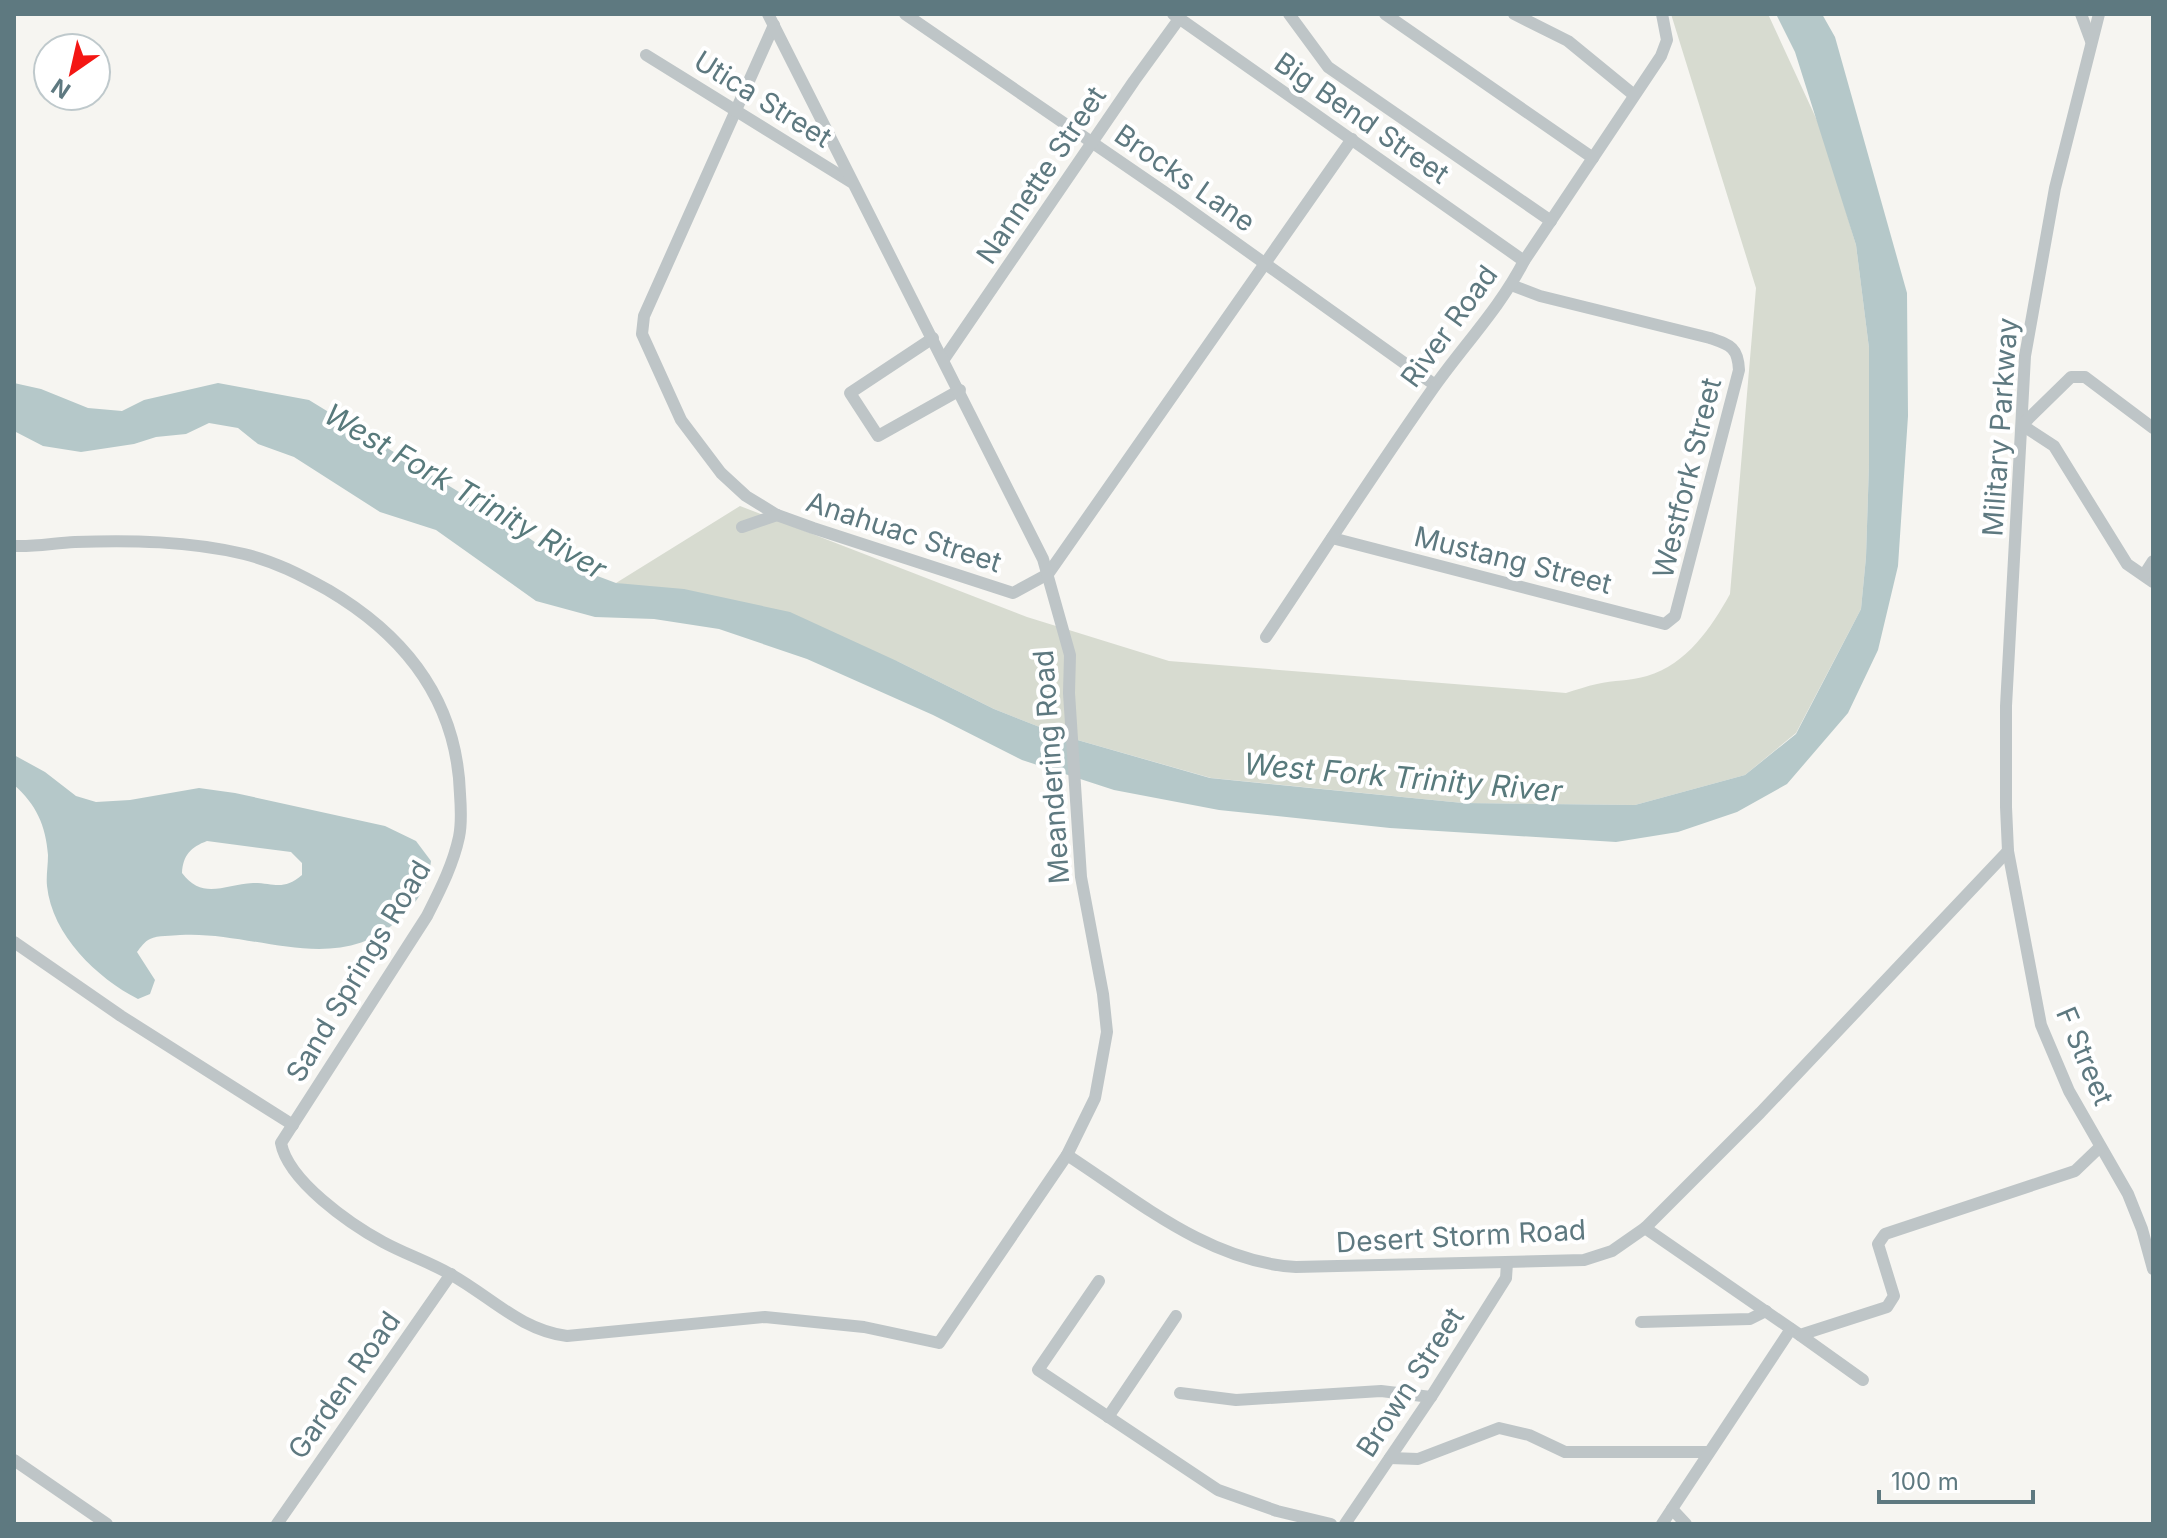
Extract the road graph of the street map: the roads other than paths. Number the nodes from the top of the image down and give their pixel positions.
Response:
1 (905, 14) edge
2 (929, 14) edge
3 (1289, 14) edge
4 (1385, 14) edge
5 (1514, 14) edge
6 (1662, 14) edge
7 (2081, 14) edge
8 (2099, 14) edge
9 (1176, 16) edge
10 (771, 20) edge
11 (921, 26) junction
12 (2091, 41) junction
13 (646, 55) dead end
14 (1634, 95) junction
15 (736, 111) junction
16 (1352, 139) junction
17 (1091, 142) junction
18 (1593, 158) junction
19 (854, 183) junction
20 (1551, 221) junction
21 (1524, 261) junction
22 (1265, 263) junction
23 (1511, 285) junction
24 (933, 338) junction
25 (944, 359) junction
26 (1435, 385) junction
27 (960, 390) junction
28 (2022, 425) junction
29 (2153, 428) edge
30 (777, 515) junction
31 (742, 527) dead end
32 (1332, 538) junction
33 (14, 546) edge
34 (2153, 561) edge
35 (1048, 574) junction
36 (2148, 578) edge
37 (1676, 612) joint
38 (1266, 637) dead end
39 (2008, 851) junction
40 (14, 942) edge
41 (293, 1125) junction
42 (2100, 1147) junction
43 (1067, 1155) junction
44 (2148, 1227) edge
45 (1645, 1228) junction
46 (1507, 1263) junction
47 (2153, 1269) edge
48 (451, 1274) junction
49 (1099, 1281) dead end
50 (1766, 1311) junction
51 (1176, 1316) dead end
52 (1641, 1322) dead end
53 (1796, 1332) junction
54 (939, 1343) joint
55 (1863, 1380) dead end
56 (1180, 1393) dead end
57 (1431, 1397) junction
58 (1108, 1417) junction
59 (1709, 1452) junction
60 (1390, 1458) junction
61 (14, 1460) edge
62 (1672, 1509) junction
63 (107, 1524) edge
64 (277, 1524) edge
65 (1331, 1524) edge
66 (1345, 1524) edge
67 (1662, 1524) edge
68 (1686, 1524) edge

1 - 11 street, Brocks Lane
2 - 11 street
3 - 20 street
4 - 18 street
5 - 14 street
6 - 14 street, River Road
7 - 12 street
8 - 12 street, Military Parkway
9 - 16 street, Big Bend Street
9 - 17 street, Nannette Street
10 - 15 street, Anahuac Street
10 - 19 street, Meandering Road
11 - 17 street, Brocks Lane
12 - 28 street, Military Parkway
13 - 15 street, Utica Street
14 - 18 street, River Road
15 - 19 street, Utica Street
15 - 30 street, Anahuac Street
16 - 21 street, Big Bend Street
16 - 22 street, Anahuac Street
17 - 22 street, Brocks Lane
17 - 25 street, Nannette Street
18 - 20 street, River Road
19 - 24 street, Meandering Road
20 - 21 street, River Road
21 - 23 street, River Road
22 - 26 street, Brocks Lane
22 - 35 street, Anahuac Street
23 - 26 street, River Road
23 - 37 street, Westfork Street
24 - 25 street, Meandering Road
24 - 27 street
25 - 27 street, Meandering Road
26 - 32 street, River Road
27 - 35 street, Meandering Road
28 - 29 street
28 - 36 street
28 - 39 street, Military Parkway
30 - 31 street
30 - 35 street, Anahuac Street
32 - 37 street, Mustang Street
32 - 38 street, River Road
33 - 41 street, Sand Springs Road
34 - 36 street
35 - 43 street, Meandering Road
39 - 42 street, F Street
39 - 45 street, Desert Storm Road
40 - 41 street, Sand Springs Road
41 - 48 street, Sand Springs Road
42 - 44 street, F Street
42 - 53 street
43 - 46 street, Desert Storm Road
43 - 54 street, Meandering Road
44 - 47 street, F Street
45 - 46 street, Desert Storm Road
45 - 50 street
46 - 57 street, Brown Street
48 - 54 street, Sand Springs Road
48 - 64 street, Garden Road
49 - 58 street
50 - 52 street
50 - 53 street
51 - 58 street
53 - 55 street
53 - 59 street
56 - 57 street
57 - 60 street, Brown Street
58 - 65 street
59 - 60 street
59 - 62 street
60 - 66 street, Brown Street
61 - 63 street
62 - 67 street
62 - 68 street

